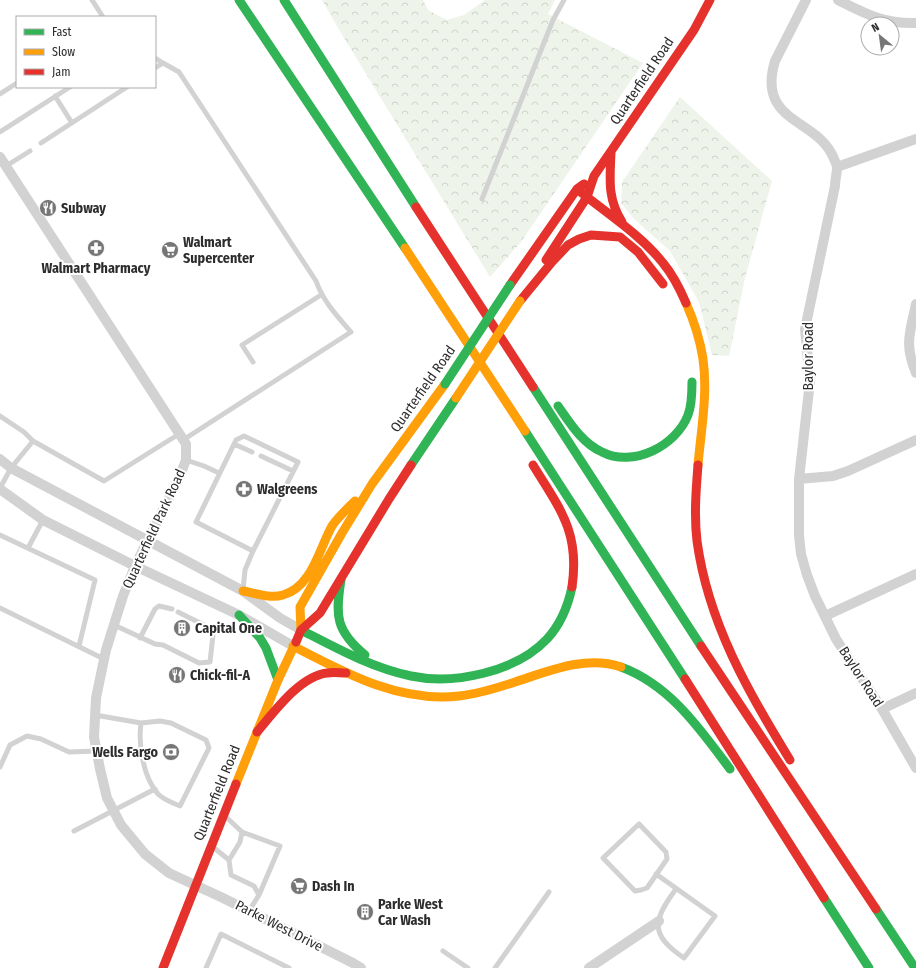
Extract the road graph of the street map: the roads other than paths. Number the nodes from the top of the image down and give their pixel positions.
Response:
1 (92, 0) edge
2 (235, 0) edge
3 (240, 0) edge
4 (284, 0) edge
5 (291, 0) edge
6 (564, 0) edge
7 (710, 0) edge
8 (806, 0) edge
9 (838, 0) edge
10 (102, 16) edge
11 (296, 20) junction
12 (916, 23) edge
13 (156, 59) edge
14 (163, 63) junction
15 (156, 67) edge
16 (16, 84) edge
17 (68, 88) edge
18 (125, 88) edge
19 (299, 89) junction
20 (0, 94) edge
21 (55, 96) junction
22 (72, 123) junction
23 (0, 132) edge
24 (916, 139) edge
25 (42, 143) dead end
26 (30, 151) dead end
27 (611, 152) junction
28 (0, 157) edge
29 (6, 166) junction
30 (837, 167) junction
31 (594, 176) junction
32 (577, 189) junction
33 (587, 197) junction
34 (482, 199) dead end
35 (570, 200) junction
36 (582, 209) junction
37 (608, 228) dead end
38 (627, 229) junction
39 (619, 237) junction
40 (455, 268) junction
41 (431, 286) junction
42 (666, 289) dead end
43 (321, 295) junction
44 (520, 301) junction
45 (916, 304) edge
46 (253, 362) dead end
47 (916, 373) edge
48 (692, 376) dead end
49 (0, 416) edge
50 (505, 418) dead end
51 (181, 437) junction
52 (916, 440) edge
53 (33, 441) junction
54 (234, 444) junction
55 (252, 452) dead end
56 (261, 456) dead end
57 (0, 459) edge
58 (529, 459) dead end
59 (186, 460) junction
60 (11, 468) junction
61 (293, 471) junction
62 (220, 473) junction
63 (800, 479) junction
64 (372, 484) junction
65 (0, 488) edge
66 (43, 520) junction
67 (0, 535) edge
68 (148, 542) junction
69 (28, 548) junction
70 (253, 551) junction
71 (135, 566) junction
72 (916, 574) edge
73 (341, 580) junction
74 (243, 591) junction
75 (0, 608) edge
76 (172, 609) dead end
77 (178, 612) dead end
78 (239, 615) junction
79 (825, 616) junction
80 (114, 625) junction
81 (301, 630) junction
82 (140, 638) junction
83 (79, 646) junction
84 (293, 646) junction
85 (104, 659) junction
86 (383, 669) junction
87 (347, 673) junction
88 (278, 680) junction
89 (916, 693) edge
90 (882, 709) junction
91 (95, 715) junction
92 (141, 723) junction
93 (257, 732) junction
94 (96, 751) junction
95 (794, 766) dead end
96 (0, 767) edge
97 (916, 768) edge
98 (733, 774) dead end
99 (155, 789) junction
100 (746, 792) dead end
101 (818, 805) dead end
102 (114, 811) junction
103 (224, 815) junction
104 (74, 831) dead end
105 (242, 832) junction
106 (212, 846) junction
107 (228, 860) junction
108 (656, 874) junction
109 (196, 885) junction
110 (676, 889) junction
111 (549, 892) dead end
112 (258, 895) junction
113 (249, 911) junction
114 (658, 921) junction
115 (850, 938) junction
116 (443, 951) dead end
117 (207, 967) edge
118 (915, 967) edge
119 (163, 968) edge
120 (213, 968) edge
121 (288, 968) edge
122 (361, 968) edge
123 (468, 968) edge
124 (495, 968) edge
125 (589, 968) edge
126 (869, 968) edge

1 - 10 lane
2 - 19 main road
3 - 19 main road
4 - 11 main road
5 - 11 main road
6 - 34 lane
7 - 27 main road, Quarterfield Road
8 - 30 street
9 - 12 street
11 - 40 main road
13 - 14 lane
14 - 15 lane
14 - 43 lane
16 - 20 lane
17 - 21 lane
18 - 22 lane
19 - 41 main road
21 - 22 lane
21 - 23 lane
22 - 25 lane
24 - 30 street
26 - 29 lane
27 - 31 main road, Quarterfield Road
27 - 38 main road
28 - 29 street, Quarterfield Park Road
29 - 51 street, Quarterfield Park Road
30 - 63 street, Baylor Road
31 - 32 main road, Quarterfield Road
31 - 33 main road, Quarterfield Road
32 - 33 main road
32 - 35 main road, Quarterfield Road
33 - 36 main road, Quarterfield Road
33 - 38 main road
35 - 36 main road
35 - 64 main road, Quarterfield Road, bridge
36 - 44 main road, Quarterfield Road
37 - 39 main road
38 - 95 main road
39 - 42 main road
39 - 44 main road
40 - 48 main road
40 - 118 main road
41 - 50 main road
41 - 115 main road
43 - 46 lane
43 - 51 lane
44 - 73 main road, Quarterfield Road, bridge
45 - 47 street
49 - 53 lane
51 - 53 lane
51 - 59 street, Quarterfield Park Road
52 - 63 street
53 - 60 lane
54 - 55 lane
54 - 61 lane
54 - 62 lane
56 - 61 lane
57 - 60 street
58 - 86 main road
59 - 62 lane
59 - 68 street, Quarterfield Park Road
60 - 65 lane
60 - 68 street
61 - 70 lane
62 - 70 lane
63 - 79 street, Baylor Road
64 - 74 main road
64 - 81 main road, Quarterfield Road
65 - 66 street
66 - 69 lane
66 - 71 street
67 - 69 lane
68 - 71 street, Quarterfield Park Road
68 - 74 street
69 - 83 lane
70 - 74 lane
71 - 78 street
71 - 80 street, Quarterfield Park Road
72 - 79 street
73 - 81 main road, Quarterfield Road
73 - 86 main road
74 - 81 street
75 - 83 lane
76 - 82 lane
77 - 82 lane
78 - 84 street
78 - 88 main road
79 - 90 street, Baylor Road
80 - 82 lane
80 - 85 street, Quarterfield Park Road
81 - 84 main road, Quarterfield Road
81 - 86 main road
83 - 85 lane
84 - 87 main road
84 - 88 main road, Quarterfield Road
85 - 91 street, Quarterfield Park Road
87 - 93 main road
87 - 98 main road
88 - 93 main road, Quarterfield Road
89 - 90 street
90 - 97 street, Baylor Road
91 - 92 lane
91 - 94 street, Quarterfield Park Road
92 - 99 lane
92 - 99 lane
93 - 103 main road, Quarterfield Road
94 - 96 lane
94 - 102 street, Quarterfield Park Road
99 - 102 lane
100 - 115 main road
101 - 118 main road
102 - 104 lane
102 - 109 street, Quarterfield Park Road
103 - 105 lane
103 - 106 main road, Quarterfield Road
105 - 107 lane
105 - 112 lane
106 - 107 lane
106 - 109 main road, Quarterfield Road
107 - 112 lane
108 - 108 lane
108 - 110 lane
109 - 113 street, Parke West Drive
109 - 119 main road, Quarterfield Road
110 - 114 lane
110 - 114 lane
111 - 124 lane
112 - 113 lane
113 - 122 street, Parke West Drive
114 - 125 street
115 - 126 main road
116 - 123 lane
117 - 120 lane
117 - 121 lane

